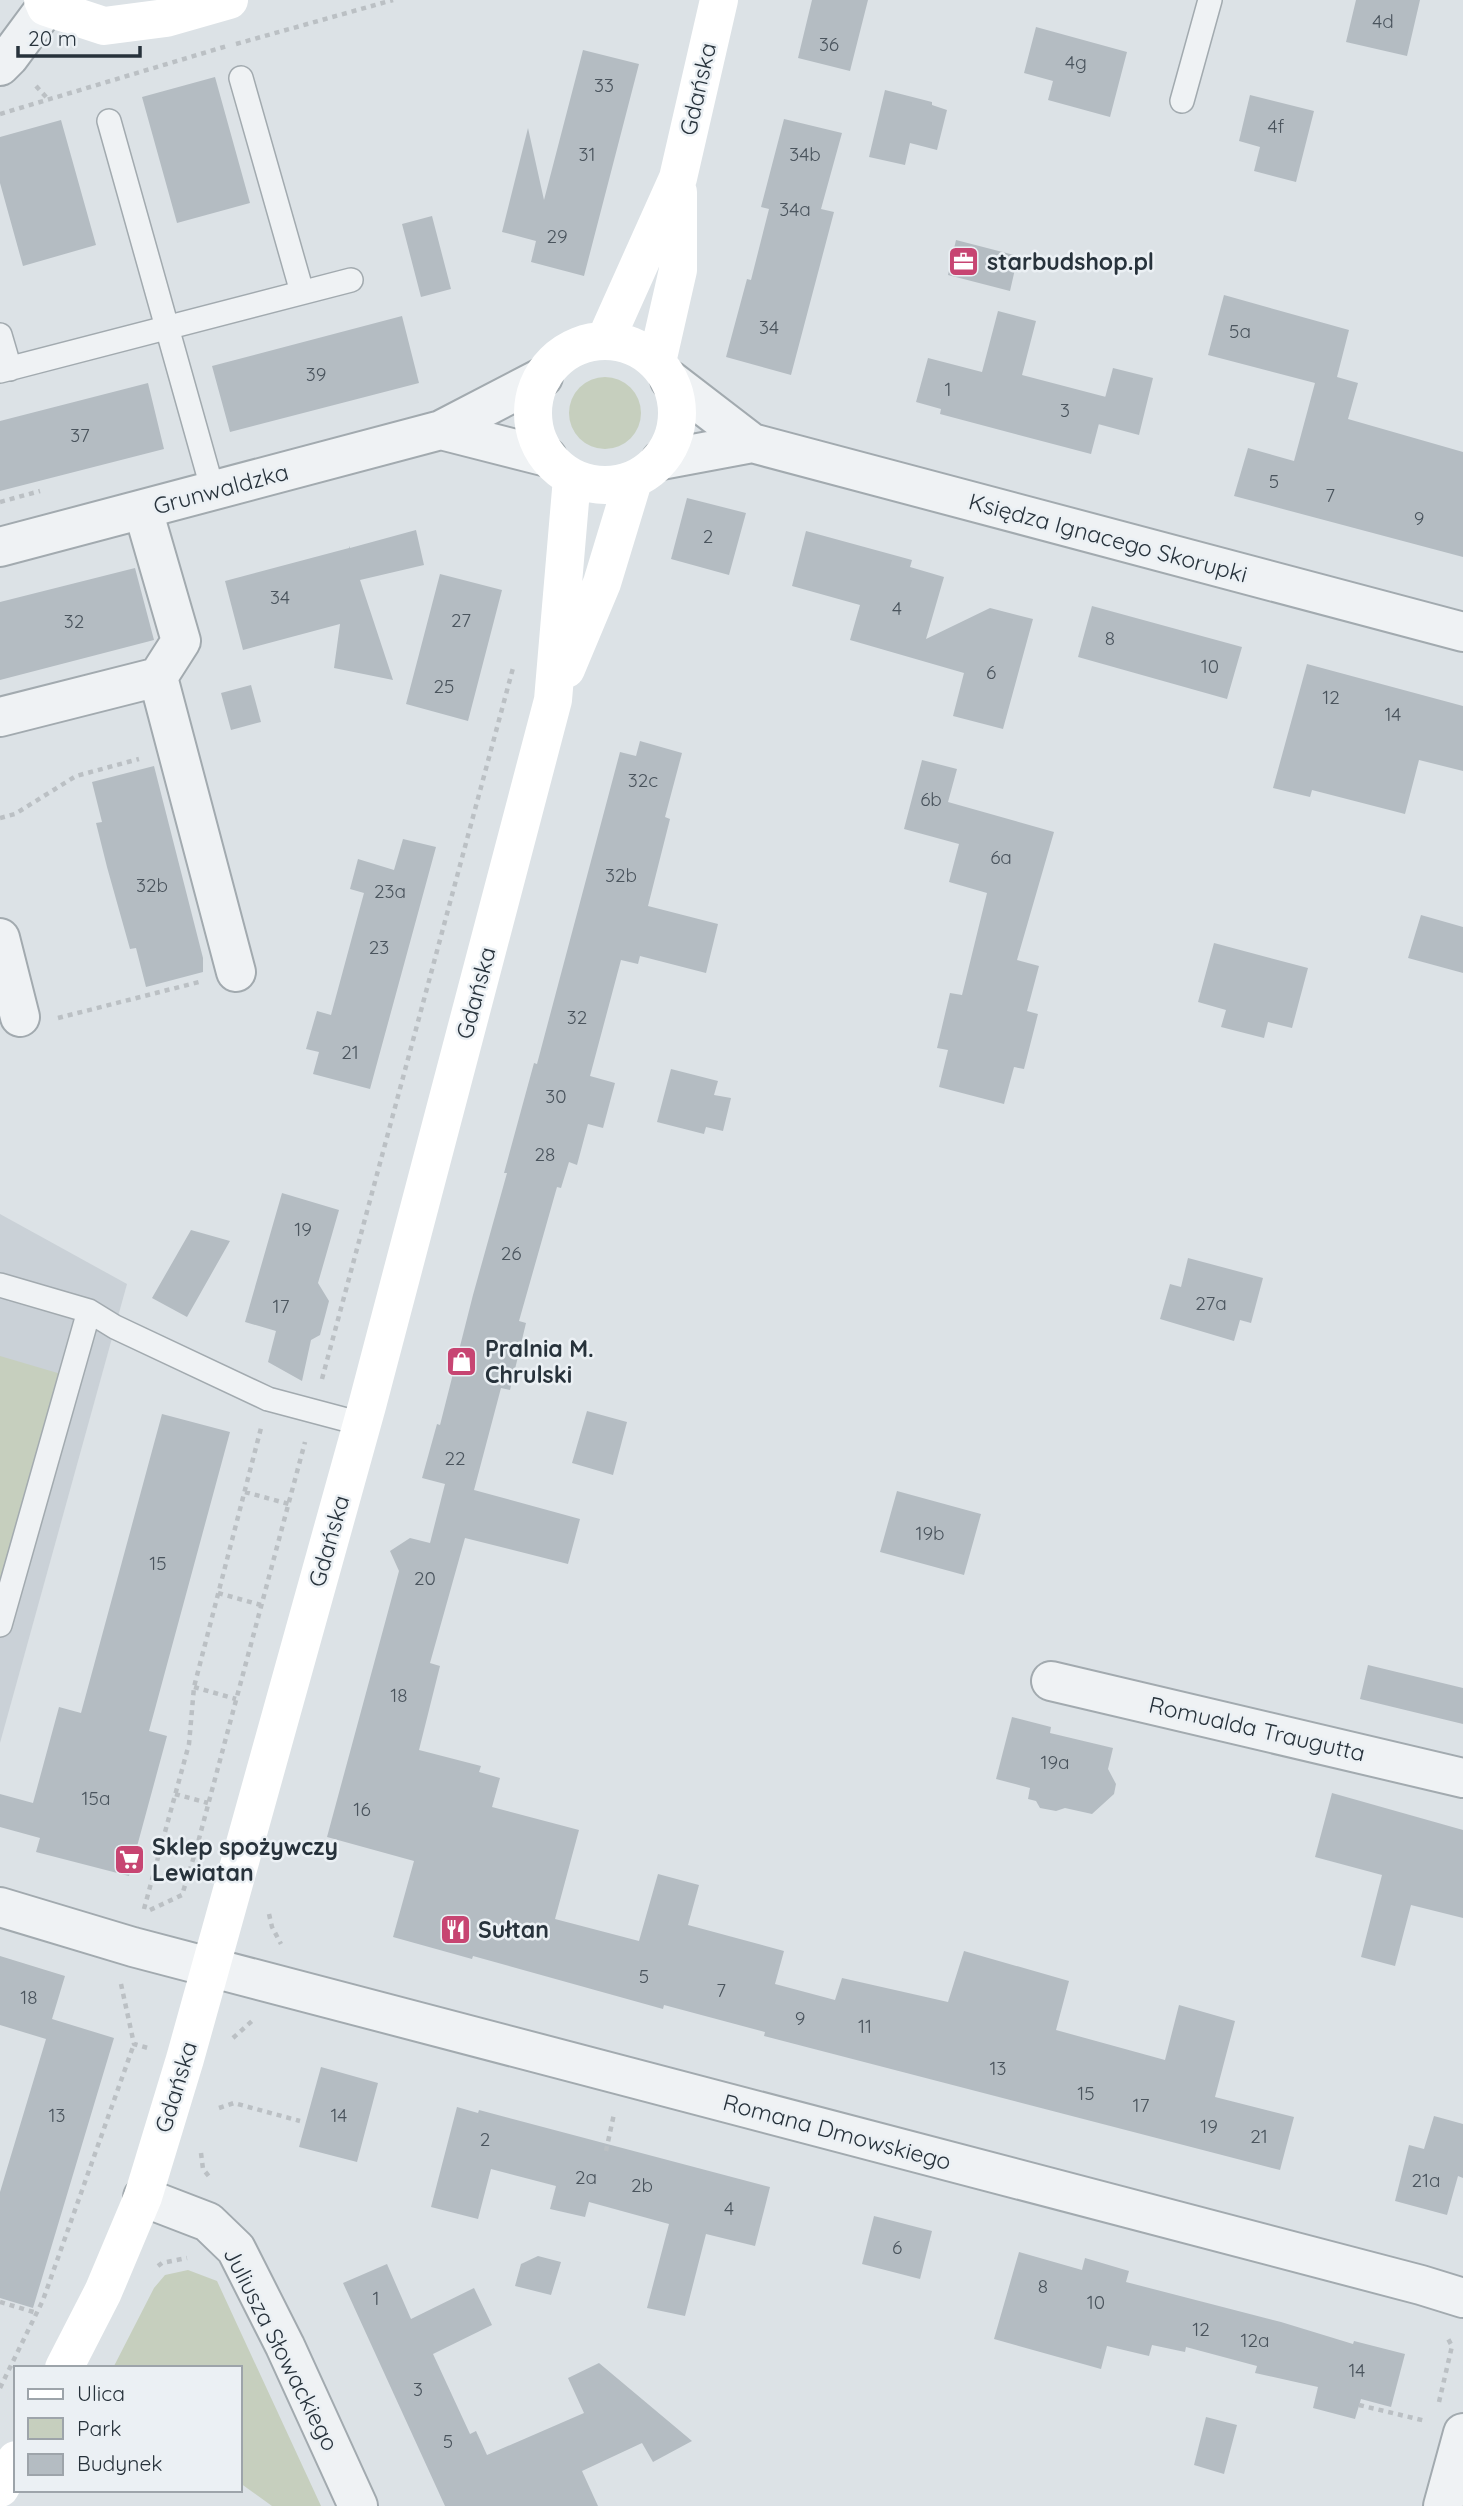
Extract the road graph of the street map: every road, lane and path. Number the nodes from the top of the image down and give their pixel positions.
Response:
1 (229, 0) edge
2 (393, 0) edge
3 (719, 0) edge
4 (1210, 0) edge
5 (44, 3) edge
6 (0, 66) edge
7 (241, 78) dead end
8 (1182, 100) dead end
9 (0, 114) edge
10 (109, 121) dead end
11 (678, 178) junction
12 (351, 280) dead end
13 (302, 292) junction
14 (166, 328) junction
15 (0, 335) edge
16 (605, 341) junction
17 (5, 370) edge
18 (664, 371) junction
19 (543, 377) junction
20 (441, 430) junction
21 (752, 443) junction
22 (559, 467) junction
23 (647, 470) junction
24 (213, 491) junction
25 (143, 510) junction
26 (0, 547) edge
27 (1463, 632) edge
28 (516, 658) dead end
29 (158, 677) junction
30 (553, 700) junction
31 (0, 717) edge
32 (177, 749) junction
33 (0, 818) edge
34 (0, 938) edge
35 (236, 972) joint
36 (35, 1018) joint
37 (0, 1285) edge
38 (89, 1311) junction
39 (268, 1399) junction
40 (314, 1411) junction
41 (362, 1424) junction
42 (245, 1492) junction
43 (289, 1504) junction
44 (218, 1593) junction
45 (261, 1605) junction
46 (0, 1625) edge
47 (1051, 1681) dead end
48 (194, 1688) junction
49 (236, 1699) junction
50 (1463, 1777) edge
51 (175, 1794) junction
52 (208, 1804) junction
53 (196, 1850) dead end
54 (0, 1907) edge
55 (143, 1913) dead end
56 (211, 1968) junction
57 (134, 2044) dead end
58 (219, 2108) dead end
59 (614, 2115) dead end
60 (300, 2121) dead end
61 (606, 2151) dead end
62 (143, 2197) junction
63 (0, 2302) edge
64 (37, 2313) junction
65 (1453, 2314) edge
66 (65, 2366) edge
67 (0, 2388) edge
68 (1359, 2404) dead end
69 (1426, 2421) dead end
70 (1450, 2422) edge
71 (14, 2464) edge
72 (0, 2488) edge
73 (358, 2506) edge
74 (1443, 2506) edge

1 - 5 main road
2 - 9 path
3 - 11 main road, Gdańska
4 - 8 lane
5 - 6 street
7 - 13 lane
10 - 14 lane
11 - 16 main road, Gdańska
11 - 18 main road, Gdańska
12 - 13 lane
13 - 14 lane
14 - 17 lane
14 - 24 lane
15 - 17 lane
16 - 18 main road
16 - 19 main road
18 - 21 street, Księdza Ignacego Skorupki
18 - 23 main road
19 - 20 street, Grunwaldzka
19 - 22 main road
20 - 22 street, Grunwaldzka
20 - 24 street, Grunwaldzka
21 - 23 street, Księdza Ignacego Skorupki
21 - 27 street, Księdza Ignacego Skorupki
22 - 23 main road
22 - 30 main road, Gdańska
23 - 30 main road, Gdańska
24 - 25 street, Grunwaldzka
25 - 26 street, Grunwaldzka
25 - 29 street
28 - 40 path
29 - 31 street
29 - 32 street
30 - 41 main road, Gdańska
32 - 33 path
32 - 35 street
34 - 36 street
35 - 36 path
37 - 38 lane
38 - 39 lane
38 - 46 lane
39 - 40 lane
39 - 42 path
40 - 41 lane
40 - 43 path
41 - 56 main road, Gdańska
42 - 43 path
42 - 44 path
43 - 45 path
44 - 45 path
44 - 48 path
45 - 49 path
47 - 50 street, Romualda Traugutta
48 - 49 path
48 - 51 path
49 - 52 path
51 - 52 path
51 - 55 path
52 - 53 path
54 - 56 street, Romana Dmowskiego
56 - 62 main road, Gdańska
56 - 65 street, Romana Dmowskiego
57 - 64 path
58 - 60 path
59 - 61 path
62 - 66 main road, Gdańska
62 - 73 street, Juliusza Słowackiego
63 - 64 path
64 - 67 path
65 - 70 path
68 - 69 path
70 - 74 street
71 - 72 main road

